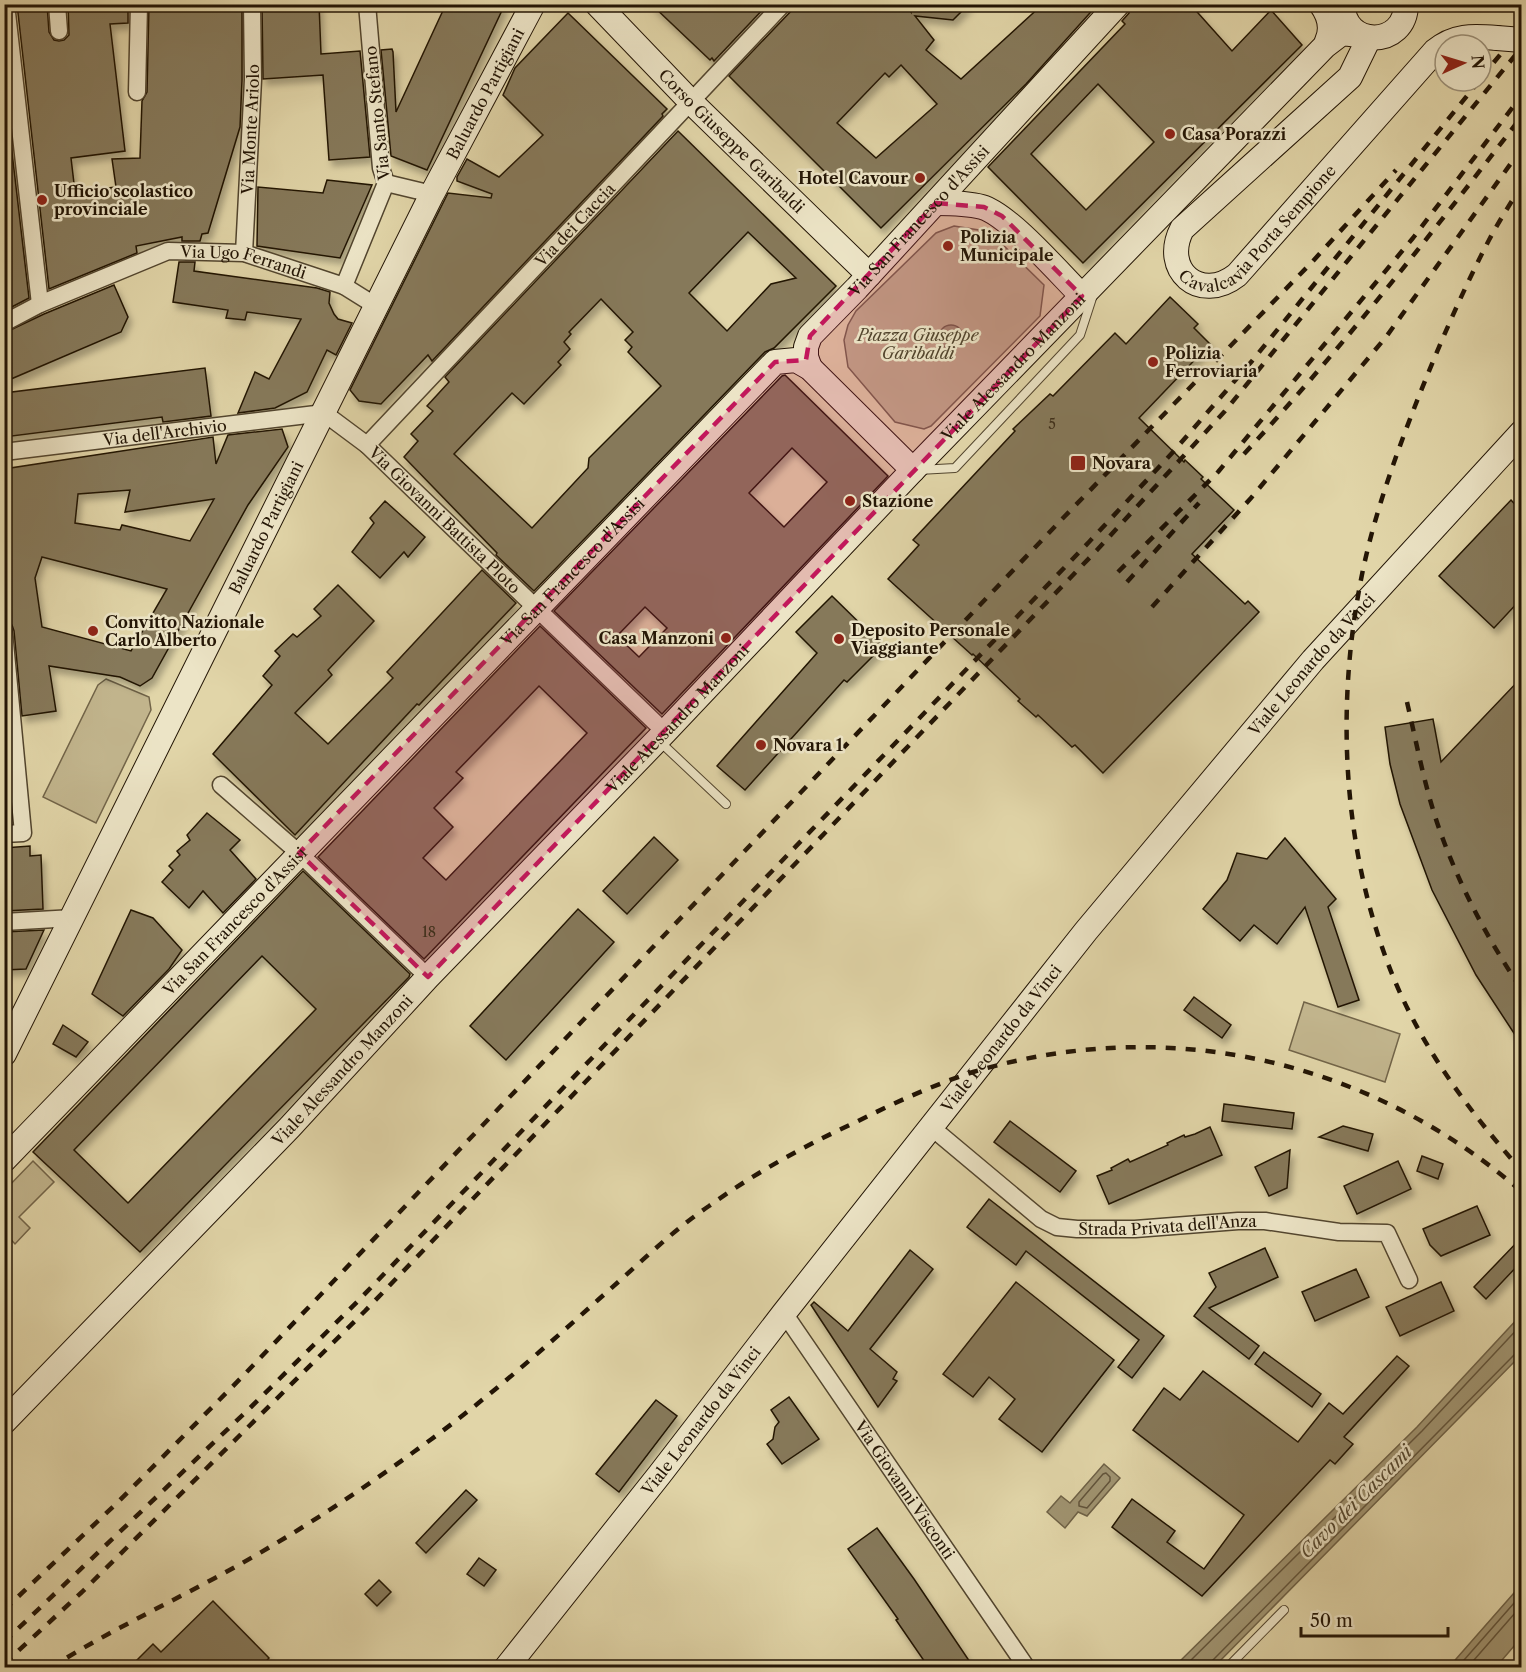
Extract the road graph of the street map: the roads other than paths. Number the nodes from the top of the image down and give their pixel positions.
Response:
1 (6, 4) edge
2 (57, 4) edge
3 (140, 4) edge
4 (252, 4) edge
5 (366, 4) edge
6 (533, 4) edge
7 (597, 4) edge
8 (783, 4) edge
9 (1118, 4) edge
10 (1321, 4) edge
11 (1343, 4) edge
12 (1406, 4) edge
13 (59, 31) dead end
14 (1364, 36) junction
15 (1521, 40) edge
16 (1325, 46) junction
17 (137, 92) dead end
18 (698, 97) junction
19 (386, 183) junction
20 (432, 194) junction
21 (936, 203) junction
22 (244, 253) junction
23 (872, 268) junction
24 (344, 286) junction
25 (1090, 288) junction
26 (40, 304) junction
27 (376, 306) junction
28 (4, 323) edge
29 (810, 368) junction
30 (324, 413) junction
31 (1521, 432) edge
32 (367, 445) junction
33 (4, 452) edge
34 (913, 470) junction
35 (536, 608) junction
36 (4, 632) edge
37 (7, 677) edge
38 (662, 736) junction
39 (221, 785) dead end
40 (726, 804) dead end
41 (4, 834) edge
42 (299, 853) junction
43 (73, 918) junction
44 (4, 922) edge
45 (428, 977) junction
46 (4, 1054) edge
47 (931, 1127) junction
48 (4, 1160) edge
49 (1409, 1280) dead end
50 (784, 1313) junction
51 (4, 1422) edge
52 (1284, 1610) dead end
53 (506, 1668) edge
54 (1027, 1668) edge
55 (1227, 1668) edge

1 - 26 street
2 - 13 street
3 - 17 street
4 - 22 street, Via Monte Ariolo
5 - 19 street, Via Santo Stefano
6 - 20 street, Baluardo Partigiani
7 - 18 street, Corso Giuseppe Garibaldi
8 - 18 street, Via dei Caccia
9 - 21 street, Via San Francesco d'Assisi
10 - 16 street
11 - 14 street
12 - 14 street, Viale Alessandro Manzoni
14 - 15 street, Cavalcavia Porta Sempione, bridge
14 - 16 street, Viale Alessandro Manzoni
16 - 25 street, Viale Alessandro Manzoni
18 - 23 street, Corso Giuseppe Garibaldi
18 - 32 street, Via dei Caccia
19 - 20 street
19 - 24 street, Via Santo Stefano
20 - 27 street, Baluardo Partigiani
21 - 23 street, Via San Francesco d'Assisi
21 - 25 street
22 - 24 street, Via Ugo Ferrandi
22 - 26 street, Via Ugo Ferrandi
23 - 29 street, Via San Francesco d'Assisi
24 - 27 street, Via Ugo Ferrandi
25 - 34 street, Viale Alessandro Manzoni
26 - 28 street, Via Ugo Ferrandi
27 - 30 street, Baluardo Partigiani
29 - 34 street
29 - 35 street, Via San Francesco d'Assisi
30 - 32 street, Via Giovanni Battista Ploto
30 - 33 street, Via dell'Archivio
30 - 43 street, Baluardo Partigiani
31 - 47 street, Viale Leonardo da Vinci
32 - 35 street, Via Giovanni Battista Ploto
34 - 38 street, Viale Alessandro Manzoni
35 - 38 street, Via Giovanni Battista Ploto
35 - 42 street, Via San Francesco d'Assisi
36 - 37 street
37 - 41 street
38 - 40 lane
38 - 45 street, Viale Alessandro Manzoni
39 - 42 street
42 - 45 street
42 - 48 street, Via San Francesco d'Assisi
43 - 44 street
43 - 46 street, Baluardo Partigiani
45 - 51 street, Viale Alessandro Manzoni
47 - 49 street, Strada Privata dell'Anza
47 - 50 street, Viale Leonardo da Vinci
50 - 53 street, Viale Leonardo da Vinci
50 - 54 street, Via Giovanni Visconti
52 - 55 lane

